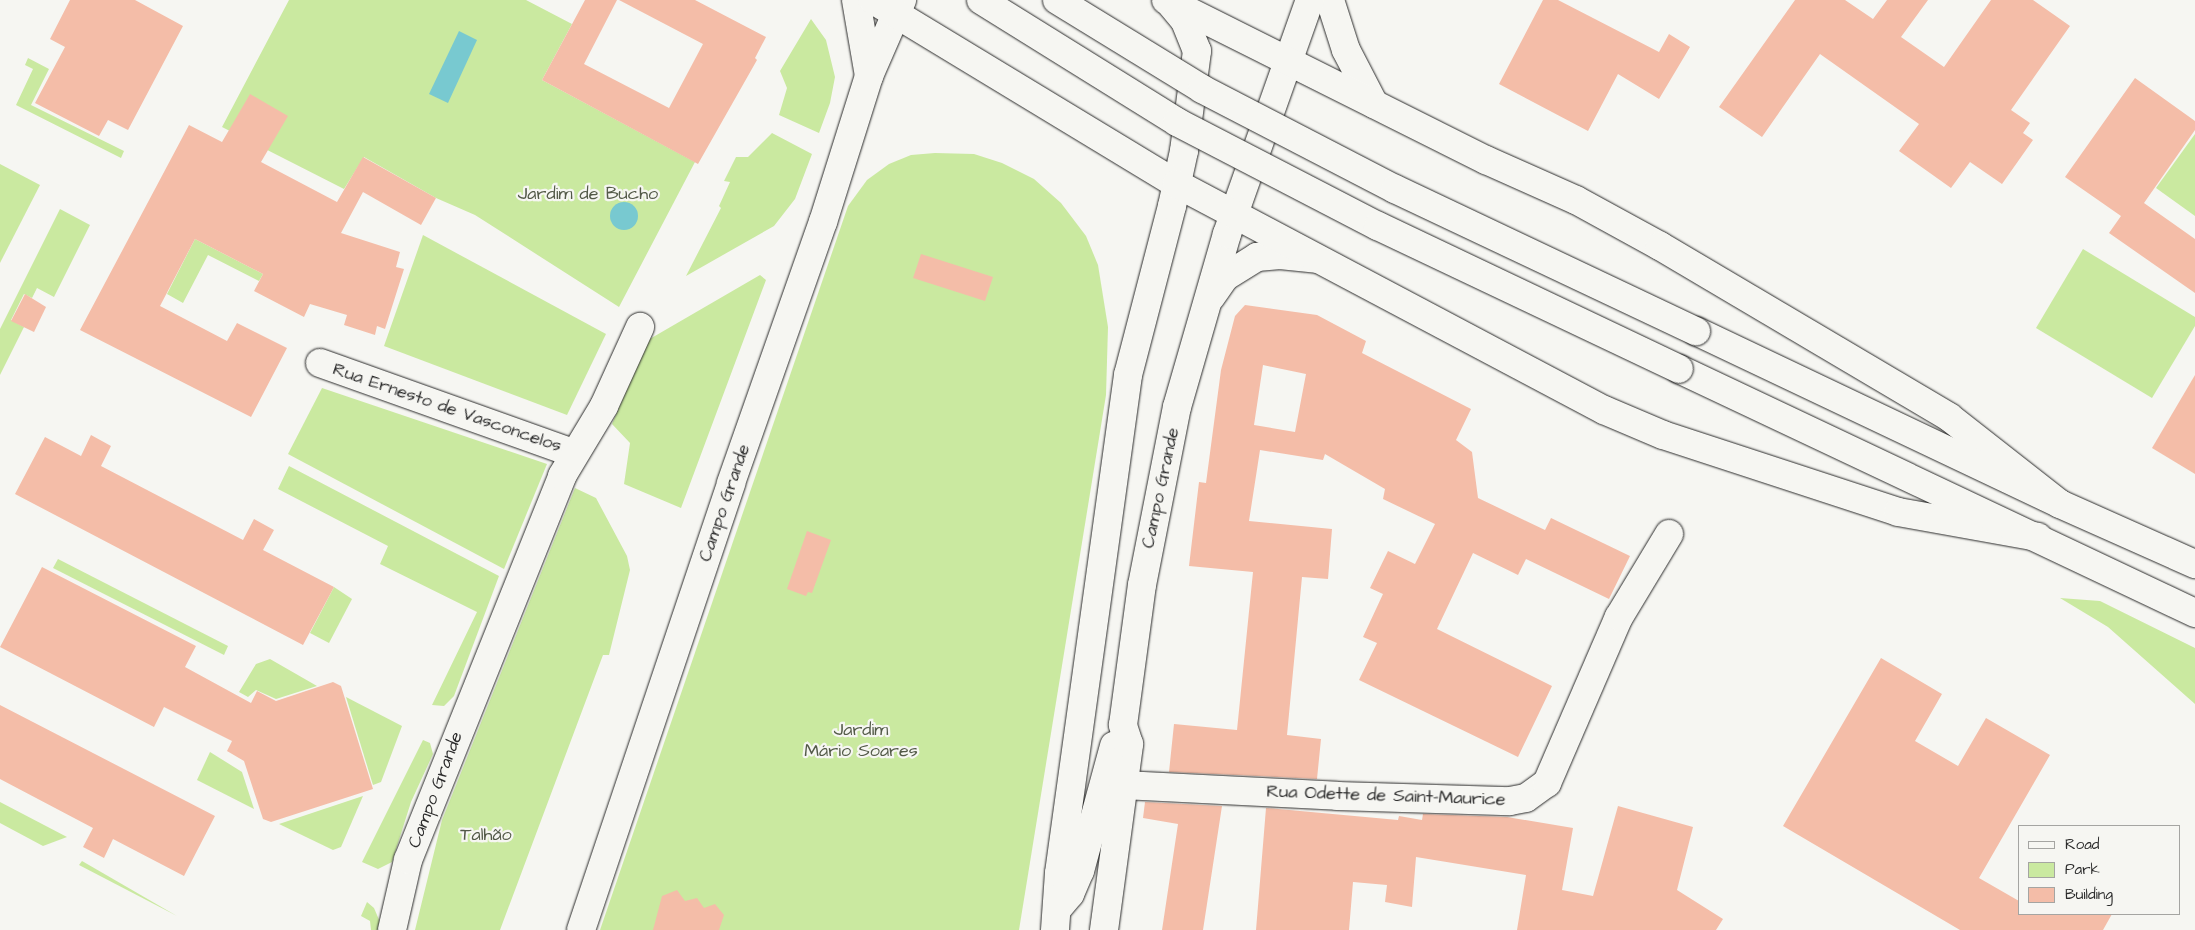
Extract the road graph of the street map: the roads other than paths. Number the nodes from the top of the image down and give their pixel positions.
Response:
1 (856, 0) edge
2 (873, 0) edge
3 (981, 0) edge
4 (1057, 0) edge
5 (1310, 0) edge
6 (1330, 0) edge
7 (1168, 1) edge
8 (899, 7) edge
9 (1289, 60) junction
10 (869, 76) junction
11 (1374, 104) junction
12 (1177, 184) junction
13 (1234, 215) junction
14 (1319, 259) junction
15 (1207, 302) junction
16 (640, 326) dead end
17 (320, 364) dead end
18 (573, 453) junction
19 (2060, 504) junction
20 (1669, 534) dead end
21 (2038, 536) junction
22 (2195, 564) edge
23 (2195, 613) edge
24 (1123, 725) junction
25 (1123, 785) junction
26 (1056, 919) edge
27 (392, 930) edge
28 (581, 930) edge
29 (1104, 930) edge

1 - 10 main road
2 - 8 main road
3 - 21 main road, bridge
4 - 19 main road, bridge
5 - 9 main road, Campo Grande
6 - 11 main road
7 - 9 main road
7 - 12 main road
8 - 10 main road, Campo Grande
8 - 12 main road
9 - 11 main road
9 - 13 main road, Campo Grande
10 - 28 main road, Campo Grande
11 - 19 main road
12 - 13 main road
12 - 26 main road
13 - 14 main road
13 - 15 main road, Campo Grande
14 - 15 main road
14 - 21 main road
15 - 24 main road, Campo Grande
16 - 18 main road, Campo Grande
17 - 18 main road, Rua Ernesto de Vasconcelos
18 - 27 main road, Campo Grande
19 - 22 main road
20 - 25 main road, Rua Odette de Saint-Maurice
21 - 23 main road
24 - 25 main road, Campo Grande
24 - 26 main road
25 - 29 main road, Campo Grande

